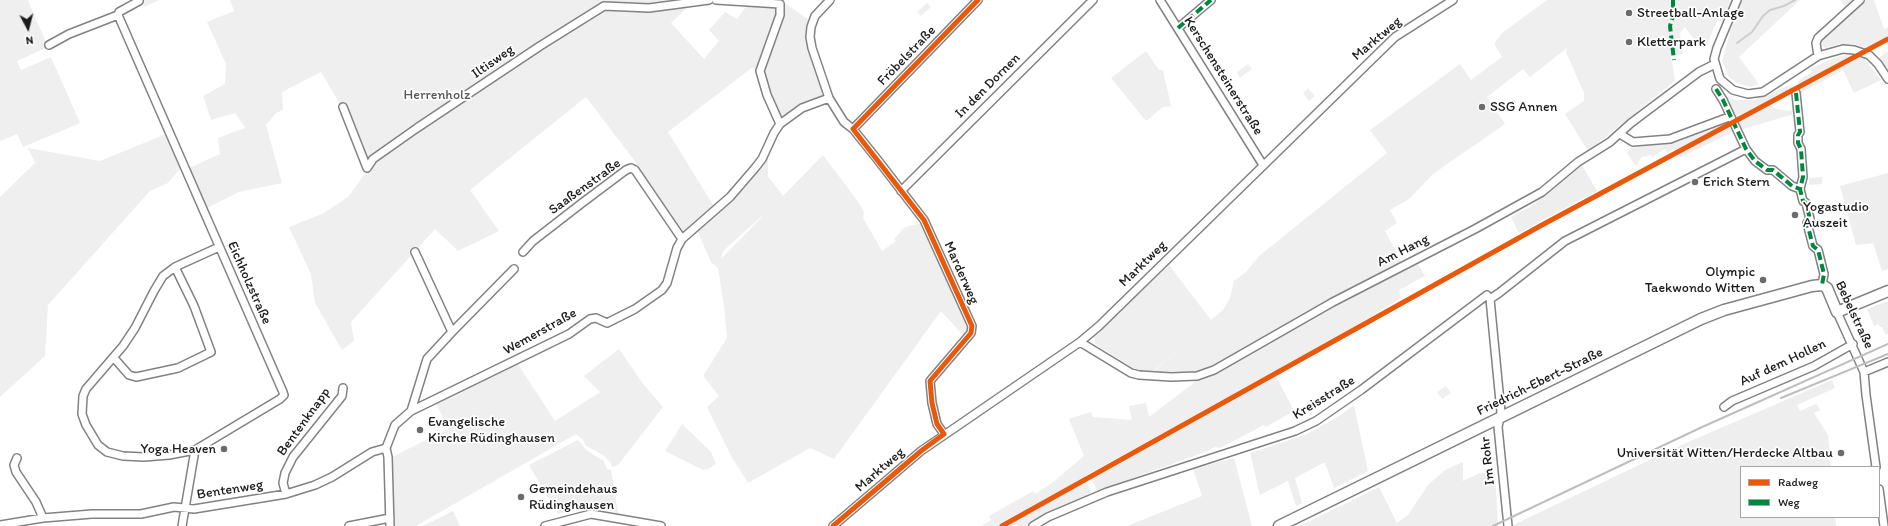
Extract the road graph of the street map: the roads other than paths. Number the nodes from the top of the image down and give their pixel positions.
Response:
1 (709, 0) edge
2 (716, 0) edge
3 (830, 0) edge
4 (978, 0) edge
5 (1093, 0) edge
6 (1160, 0) edge
7 (1211, 0) edge
8 (1454, 0) edge
9 (1737, 0) edge
10 (1860, 0) edge
11 (139, 1) dead end
12 (118, 15) junction
13 (1178, 28) junction
14 (49, 45) dead end
15 (1818, 56) junction
16 (1715, 64) junction
17 (1888, 79) edge
18 (1716, 89) dead end
19 (1796, 93) dead end
20 (829, 98) junction
21 (343, 107) dead end
22 (1729, 117) junction
23 (780, 124) junction
24 (852, 129) junction
25 (1620, 134) junction
26 (1746, 149) junction
27 (1263, 165) junction
28 (1800, 189) junction
29 (901, 191) junction
30 (682, 239) junction
31 (219, 247) junction
32 (415, 252) dead end
33 (523, 252) dead end
34 (175, 267) junction
35 (514, 269) dead end
36 (1822, 285) junction
37 (1888, 291) edge
38 (1490, 299) junction
39 (1837, 312) junction
40 (452, 332) junction
41 (1080, 342) junction
42 (1853, 344) junction
43 (114, 358) junction
44 (1888, 362) edge
45 (1864, 372) junction
46 (343, 388) dead end
47 (1724, 407) dead end
48 (410, 412) junction
49 (1499, 418) junction
50 (944, 434) junction
51 (386, 448) junction
52 (195, 450) junction
53 (17, 458) dead end
54 (1876, 466) edge
55 (286, 494) junction
56 (1880, 495) edge
57 (184, 507) junction
58 (43, 518) junction
59 (390, 522) edge
60 (1885, 524) edge
61 (0, 525) edge
62 (182, 526) edge
63 (349, 526) edge
64 (544, 526) edge
65 (661, 526) edge
66 (833, 526) edge
67 (1033, 526) edge
68 (1279, 526) edge
69 (1508, 526) edge

1 - 21 street, Iltisweg
2 - 23 street
3 - 20 street, Marderweg
4 - 24 street, Fröbelstraße
5 - 29 street, In den Dornen
6 - 13 street, Kerschensteinerstraße
7 - 13 street
8 - 27 street, Marktweg
9 - 16 street
10 - 15 street
11 - 12 street
12 - 14 street
12 - 31 street, Eichholzstraße
13 - 27 street, Kerschensteinerstraße
15 - 16 street
15 - 17 street
16 - 25 street, Am Hang
18 - 22 street
19 - 28 street, Bebelstraße
20 - 23 street, Wemerstraße
20 - 24 street, Marderweg
22 - 25 street
22 - 26 street
23 - 30 street, Wemerstraße
24 - 29 street, Marderweg
25 - 41 street, Am Hang
26 - 28 street
26 - 38 street, Kreisstraße
27 - 41 street, Marktweg
28 - 36 street, Bebelstraße
29 - 50 street, Marderweg
30 - 33 street, Saaßenstraße
30 - 48 street, Wemerstraße
31 - 34 street
31 - 52 street, Eichholzstraße
32 - 40 street
34 - 43 street
34 - 43 street
35 - 40 street
36 - 39 street, Bebelstraße
36 - 49 street, Friedrich-Ebert-Straße
37 - 39 street
38 - 49 street, Im Rohr
38 - 67 street, Kreisstraße
39 - 42 street, Bebelstraße
40 - 48 street
41 - 50 street, Marktweg
42 - 45 street, Bebelstraße
42 - 47 street, Auf dem Hollen
43 - 52 street
44 - 45 street
45 - 54 street, Bebelstraße
46 - 55 street, Bentenknapp
48 - 51 street, Wemerstraße
49 - 68 street, Friedrich-Ebert-Straße
49 - 69 street, Im Rohr
50 - 66 street, Marktweg
51 - 55 street, Bentenweg
51 - 59 street, Wemerstraße
52 - 57 street
53 - 58 street
55 - 57 street, Bentenweg
56 - 60 street
57 - 58 street, Bentenweg
57 - 62 street
58 - 61 street, Bentenweg
59 - 63 street
64 - 65 street

